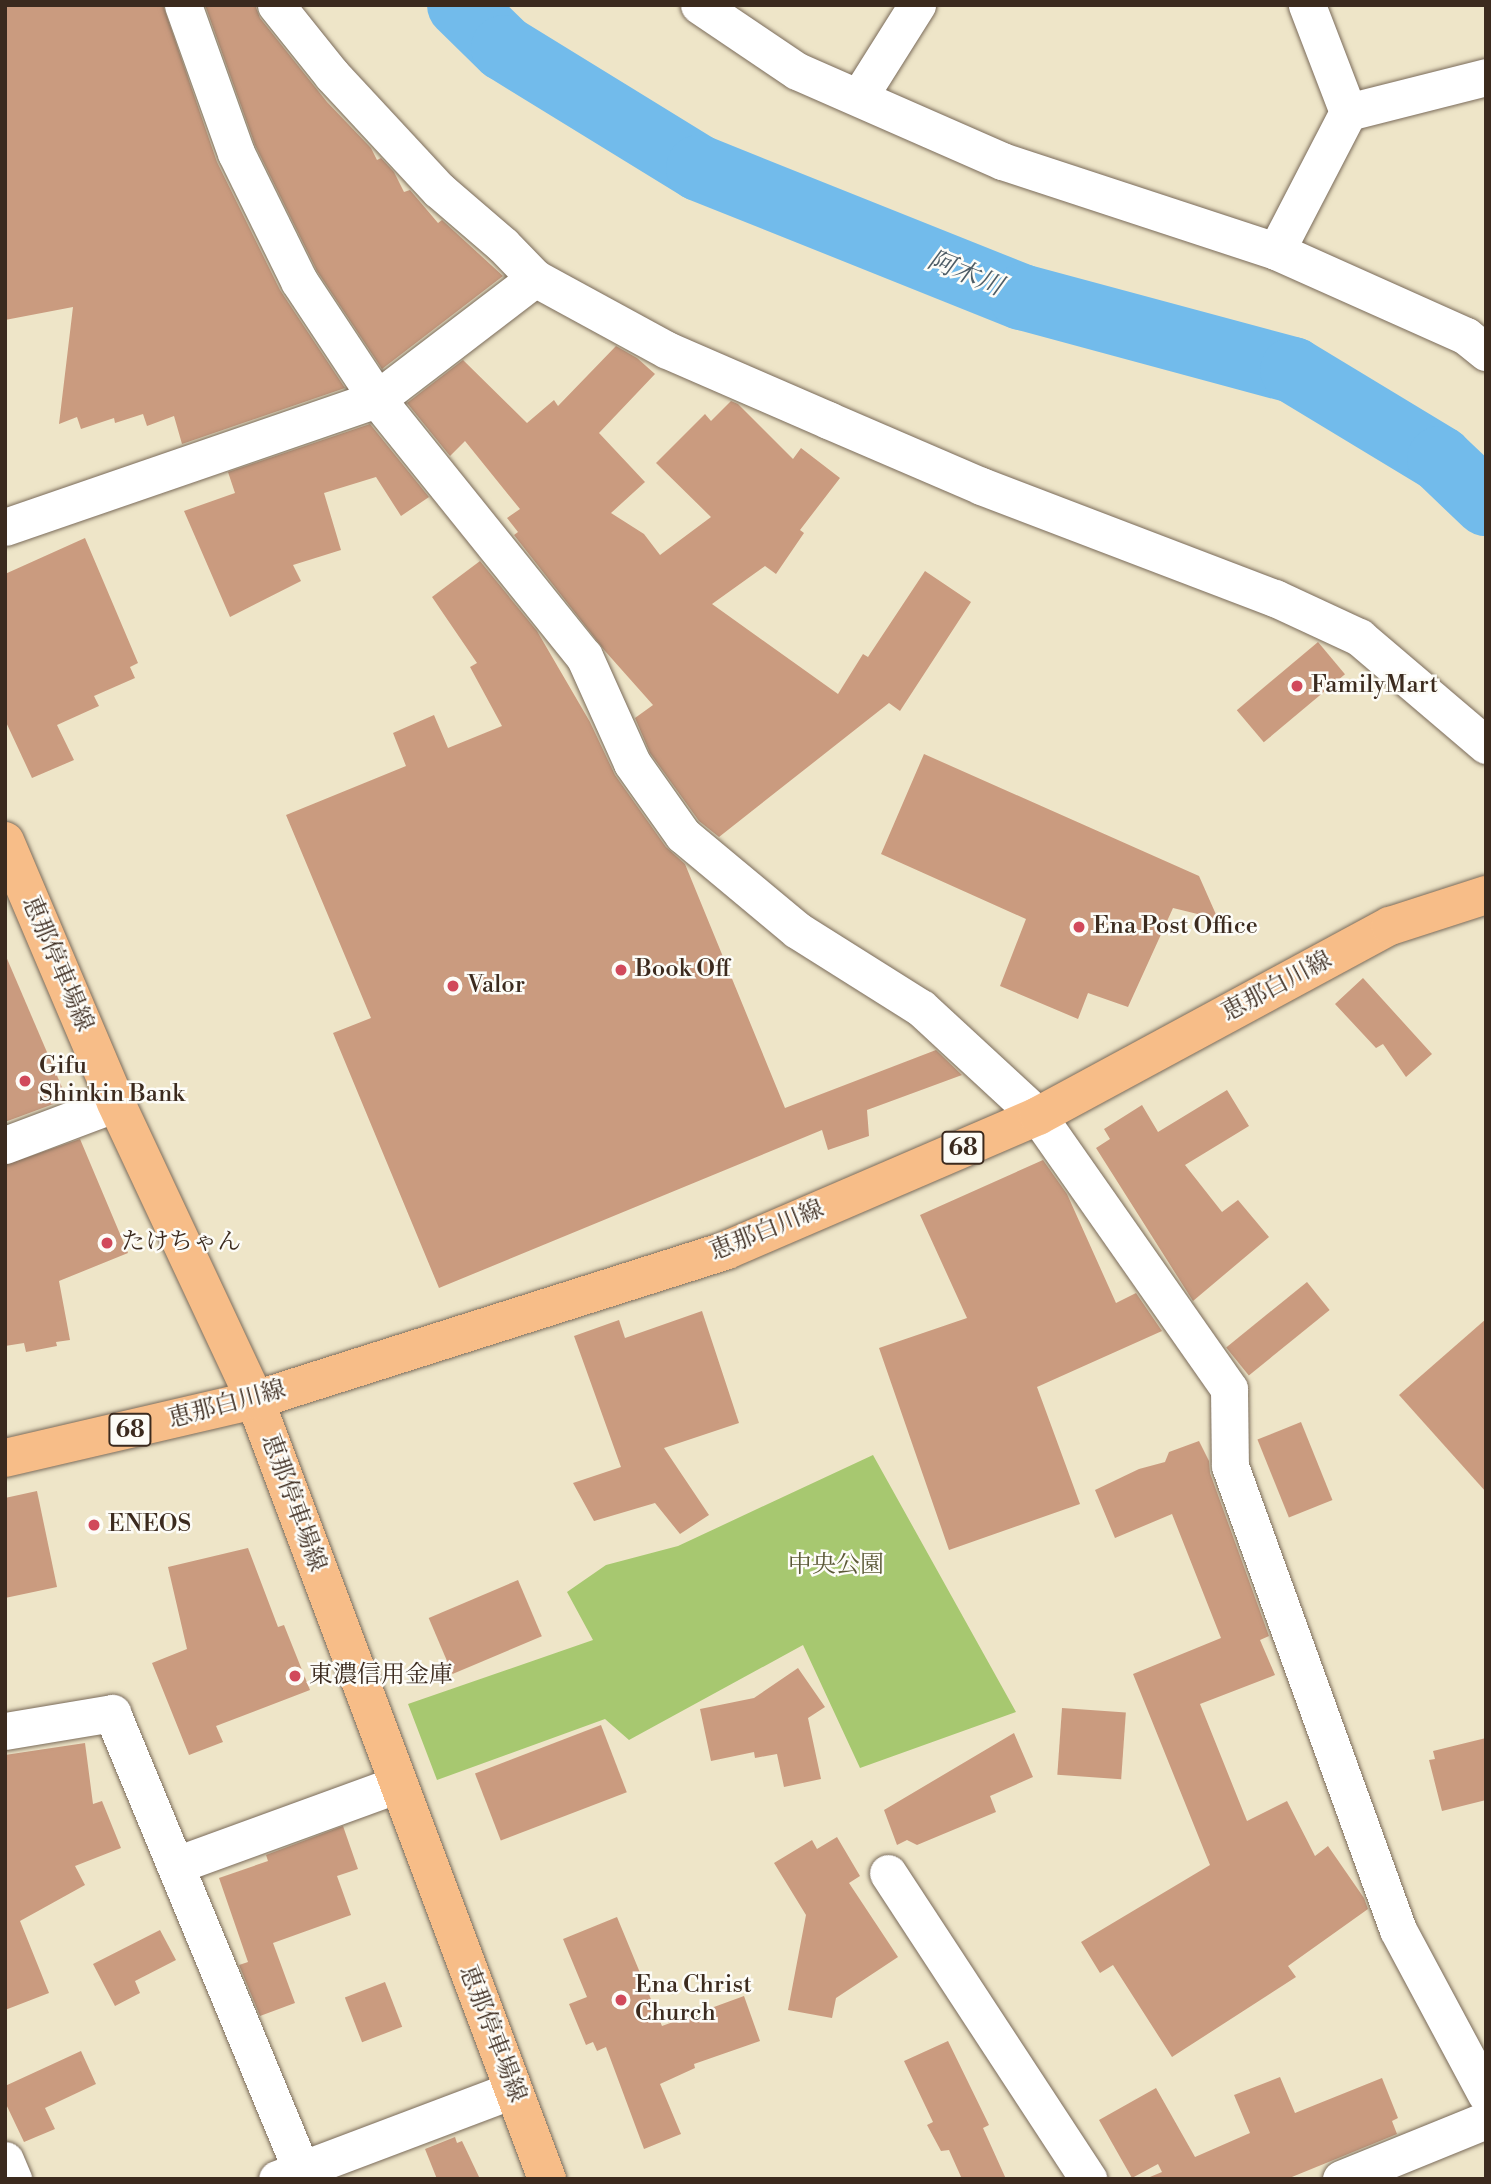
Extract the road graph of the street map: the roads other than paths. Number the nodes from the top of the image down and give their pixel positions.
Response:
1 (183, 5) edge
2 (276, 5) edge
3 (699, 5) edge
4 (916, 5) edge
5 (1307, 5) edge
6 (1486, 77) edge
7 (859, 97) junction
8 (1348, 112) junction
9 (1276, 251) junction
10 (536, 278) junction
11 (1486, 352) edge
12 (377, 399) junction
13 (5, 527) edge
14 (1486, 746) edge
15 (5, 841) edge
16 (1486, 895) edge
17 (116, 1103) junction
18 (1038, 1116) junction
19 (5, 1145) edge
20 (255, 1400) junction
21 (5, 1458) edge
22 (5, 1731) edge
23 (398, 1784) junction
24 (176, 1865) junction
25 (888, 1873) dead end
26 (512, 2090) junction
27 (1486, 2094) edge
28 (1486, 2120) edge
29 (5, 2160) edge
30 (289, 2174) edge
31 (13, 2179) edge
32 (547, 2179) edge
33 (1088, 2179) edge
34 (1341, 2179) edge

1 - 12 street
2 - 10 street
3 - 7 street
4 - 7 street
5 - 8 street
6 - 8 street
7 - 9 street
8 - 9 street
9 - 11 street
10 - 12 street
10 - 14 street
12 - 13 street
12 - 18 street
15 - 17 main road, 恵那停車場線
16 - 18 main road, 恵那白川線 / 68
17 - 19 street
17 - 20 main road, 恵那停車場線
18 - 20 main road, 恵那白川線 / 68
18 - 27 street
20 - 21 main road, 恵那白川線 / 68
20 - 23 main road, 恵那停車場線
22 - 24 street
23 - 24 street
23 - 26 main road, 恵那停車場線
24 - 30 street
25 - 33 street
26 - 30 street
26 - 32 main road, 恵那停車場線
28 - 34 street
29 - 31 street

